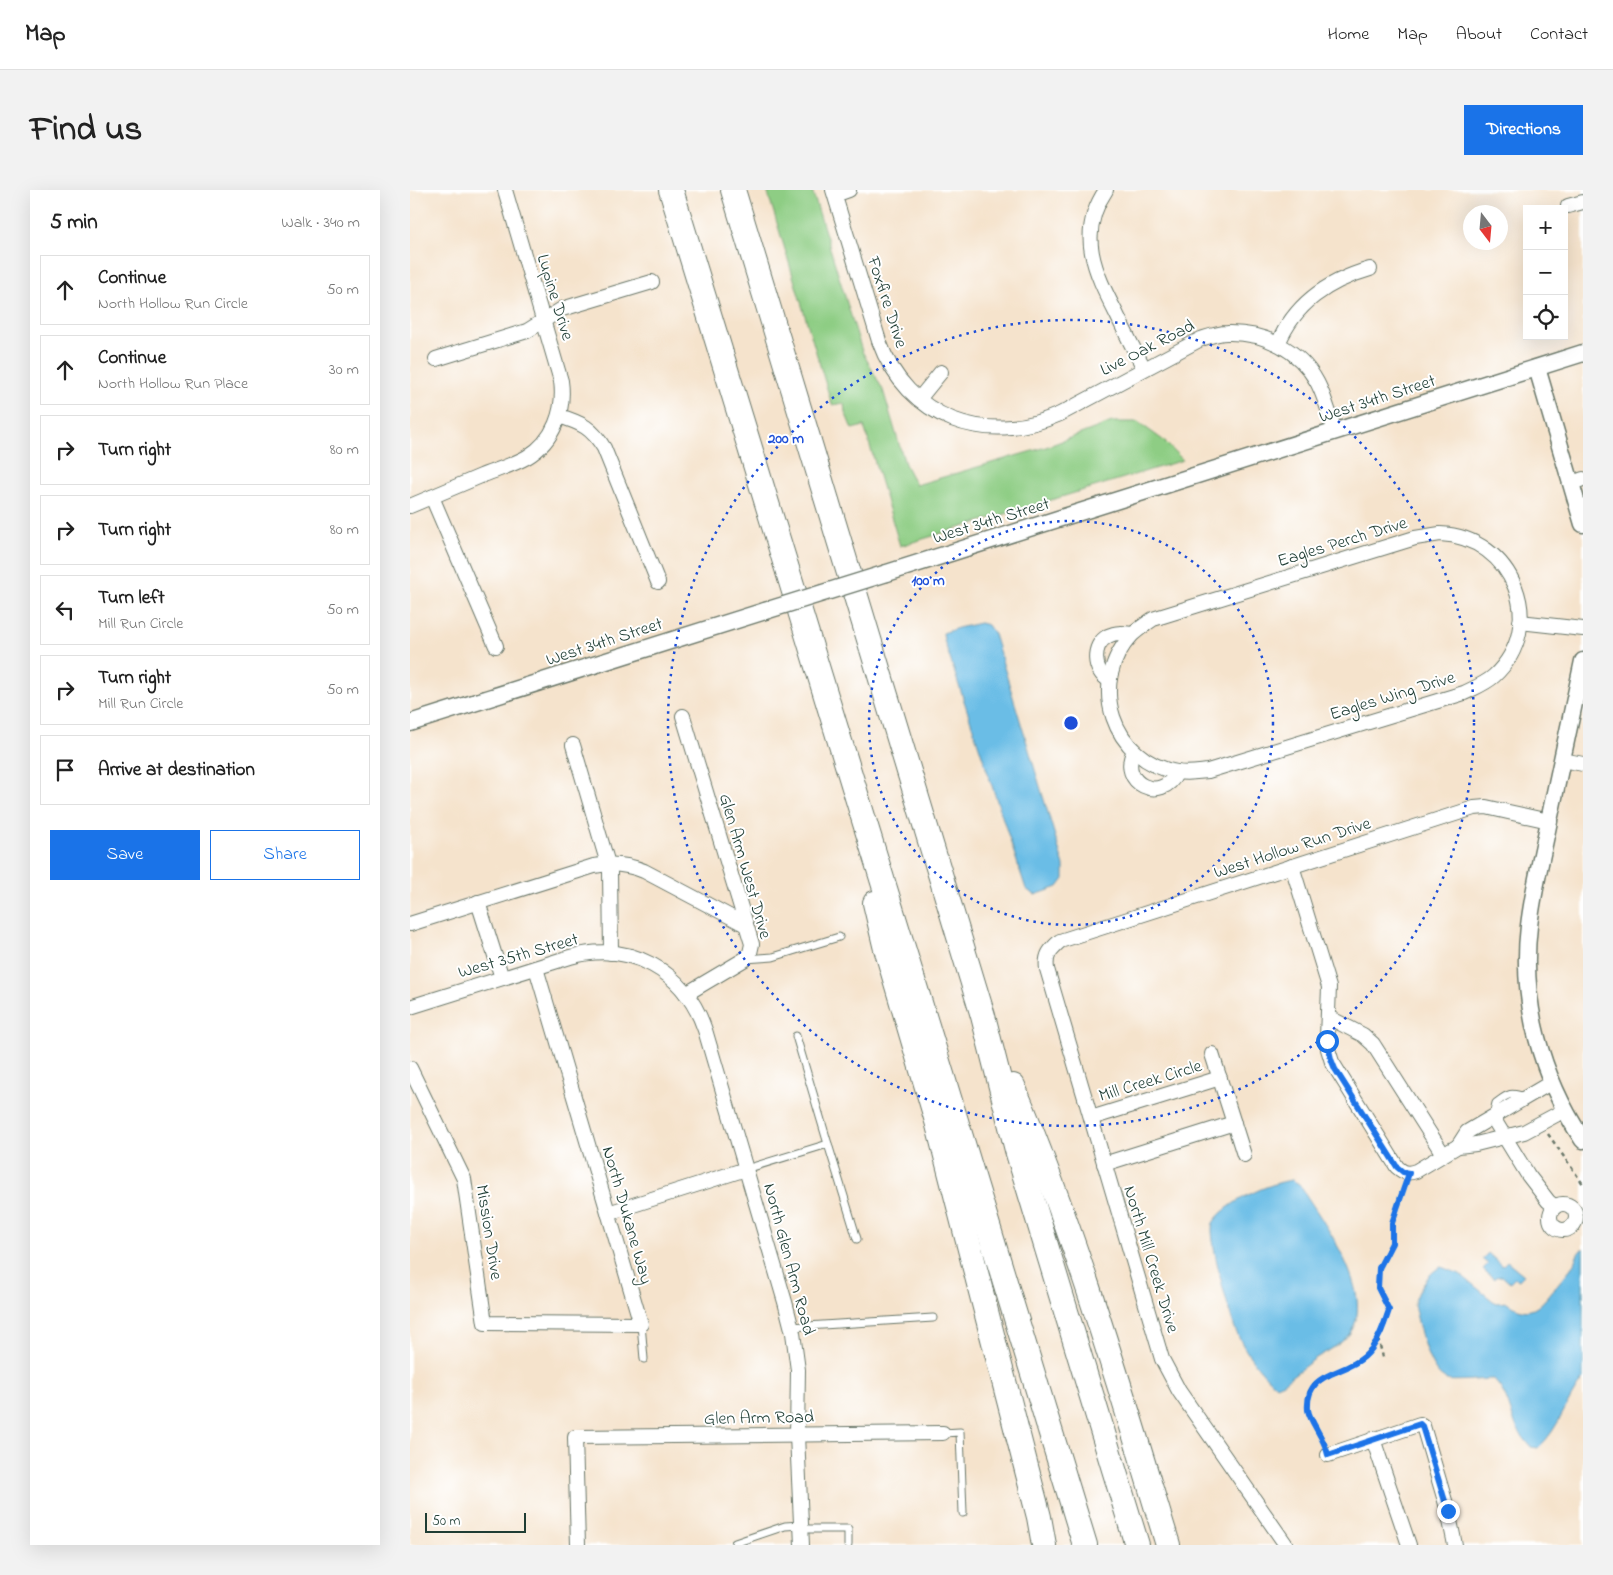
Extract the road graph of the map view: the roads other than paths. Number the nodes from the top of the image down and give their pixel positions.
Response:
1 (505, 190) edge
2 (671, 190) edge
3 (733, 190) edge
4 (850, 190) edge
5 (1106, 190) edge
6 (834, 192) edge
7 (1583, 202) edge
8 (1568, 206) dead end
9 (1370, 269) dead end
10 (652, 282) dead end
11 (544, 321) junction
12 (1278, 344) junction
13 (1583, 353) edge
14 (436, 359) dead end
15 (1144, 368) junction
16 (1537, 368) junction
17 (942, 372) dead end
18 (919, 399) junction
19 (559, 416) junction
20 (1019, 427) joint
21 (1335, 432) junction
22 (1577, 481) edge
23 (432, 497) junction
24 (410, 506) edge
25 (1583, 524) edge
26 (658, 582) dead end
27 (1520, 622) junction
28 (1583, 629) edge
29 (1132, 634) junction
30 (496, 646) dead end
31 (1583, 661) edge
32 (1109, 680) junction
33 (828, 705) junction
34 (683, 716) dead end
35 (1112, 716) joint
36 (410, 723) edge
37 (573, 745) dead end
38 (1134, 751) junction
39 (1562, 760) junction
40 (1583, 764) edge
41 (1177, 772) junction
42 (1550, 819) junction
43 (608, 863) junction
44 (1292, 866) junction
45 (478, 902) junction
46 (410, 924) edge
47 (746, 926) junction
48 (839, 937) dead end
49 (611, 953) junction
50 (1048, 954) joint
51 (745, 959) junction
52 (536, 968) junction
53 (502, 978) junction
54 (686, 994) junction
55 (410, 1007) edge
56 (983, 1016) junction
57 (1328, 1017) junction
58 (796, 1036) dead end
59 (1212, 1054) dead end
60 (410, 1068) edge
61 (1220, 1078) junction
62 (1552, 1082) junction
63 (1565, 1110) junction
64 (1091, 1118) junction
65 (1493, 1118) junction
66 (1234, 1123) junction
67 (1505, 1136) junction
68 (1583, 1140) edge
69 (828, 1144) junction
70 (1458, 1146) junction
71 (1443, 1154) junction
72 (1244, 1155) dead end
73 (1104, 1164) junction
74 (746, 1169) junction
75 (1555, 1207) dead end
76 (608, 1213) junction
77 (857, 1238) dead end
78 (933, 1318) dead end
79 (641, 1324) junction
80 (791, 1327) junction
81 (644, 1359) dead end
82 (943, 1433) joint
83 (797, 1435) junction
84 (1373, 1439) junction
85 (1328, 1455) road end
86 (963, 1513) dead end
87 (801, 1527) junction
88 (578, 1545) edge
89 (735, 1545) edge
90 (802, 1545) edge
91 (848, 1545) edge
92 (1044, 1545) edge
93 (1085, 1545) edge
94 (1136, 1545) edge
95 (1168, 1545) edge
96 (1286, 1545) edge
97 (1408, 1545) edge
98 (1455, 1545) edge

1 - 11 street, Lupine Drive
2 - 33 highway
3 - 56 highway
4 - 6 street
5 - 15 street
6 - 18 street, Foxfire Drive
7 - 8 street
9 - 12 street
10 - 11 street
11 - 14 street
11 - 19 street, Lupine Drive
12 - 15 street, Live Oak Road
12 - 21 street, Live Oak Road
13 - 16 street, West 34th Street
15 - 20 street, Live Oak Road
16 - 21 street, West 34th Street
16 - 22 street
17 - 18 street
18 - 20 street, Foxfire Drive
19 - 23 street
19 - 26 street
21 - 36 street, West 34th Street, bridge
22 - 25 street
23 - 24 street
23 - 30 street
27 - 28 street
27 - 29 street, Eagles Perch Drive
27 - 41 street, Eagles Wing Drive
29 - 32 street, Eagles Perch Drive
29 - 32 street, Eagles Perch Drive
31 - 39 street
32 - 35 street, Eagles Perch Drive
33 - 92 highway
33 - 93 highway
34 - 47 street, Glen Arm West Drive
35 - 38 street, Eagles Wing Drive
37 - 43 street
38 - 41 street, Eagles Wing Drive
38 - 41 street
39 - 40 street
39 - 42 street
42 - 44 street, West Hollow Run Drive
42 - 62 street
43 - 45 street
43 - 47 street
43 - 49 street
44 - 50 street, West Hollow Run Drive
44 - 57 street
45 - 46 street
45 - 53 street
47 - 51 street, Glen Arm West Drive
48 - 51 lane
49 - 52 street, West 35th Street
49 - 54 street, West 35th Street
50 - 64 street, North Mill Creek Drive
51 - 54 street, Glen Arm West Drive
52 - 53 street, West 35th Street
52 - 76 street, North Dukane Way
53 - 55 street, West 35th Street
54 - 74 street, North Glen Arm Road
56 - 94 highway
56 - 95 highway
57 - 71 street
57 - 71 street
58 - 69 lane
59 - 61 street, Mill Creek Circle
60 - 79 street, Mission Drive
61 - 64 street, Mill Creek Circle
61 - 66 street, Mill Creek Circle
62 - 63 street
62 - 65 street
63 - 67 street
63 - 68 street
64 - 73 street, North Mill Creek Drive
65 - 67 street
65 - 70 street
66 - 72 street, Mill Creek Circle
66 - 73 street
67 - 70 street
67 - 75 street
69 - 74 lane
69 - 77 lane
70 - 71 street
73 - 96 street, North Mill Creek Drive
74 - 76 street
74 - 80 street, North Glen Arm Road
76 - 79 street, North Dukane Way
78 - 80 lane
79 - 81 lane
80 - 83 street, North Glen Arm Road
82 - 83 street, Glen Arm Road
82 - 86 lane
83 - 87 street, North Glen Arm Road
83 - 88 street, Glen Arm Road
84 - 85 street
84 - 97 street
84 - 98 street
87 - 89 lane
87 - 90 street, North Glen Arm Road
87 - 91 lane

